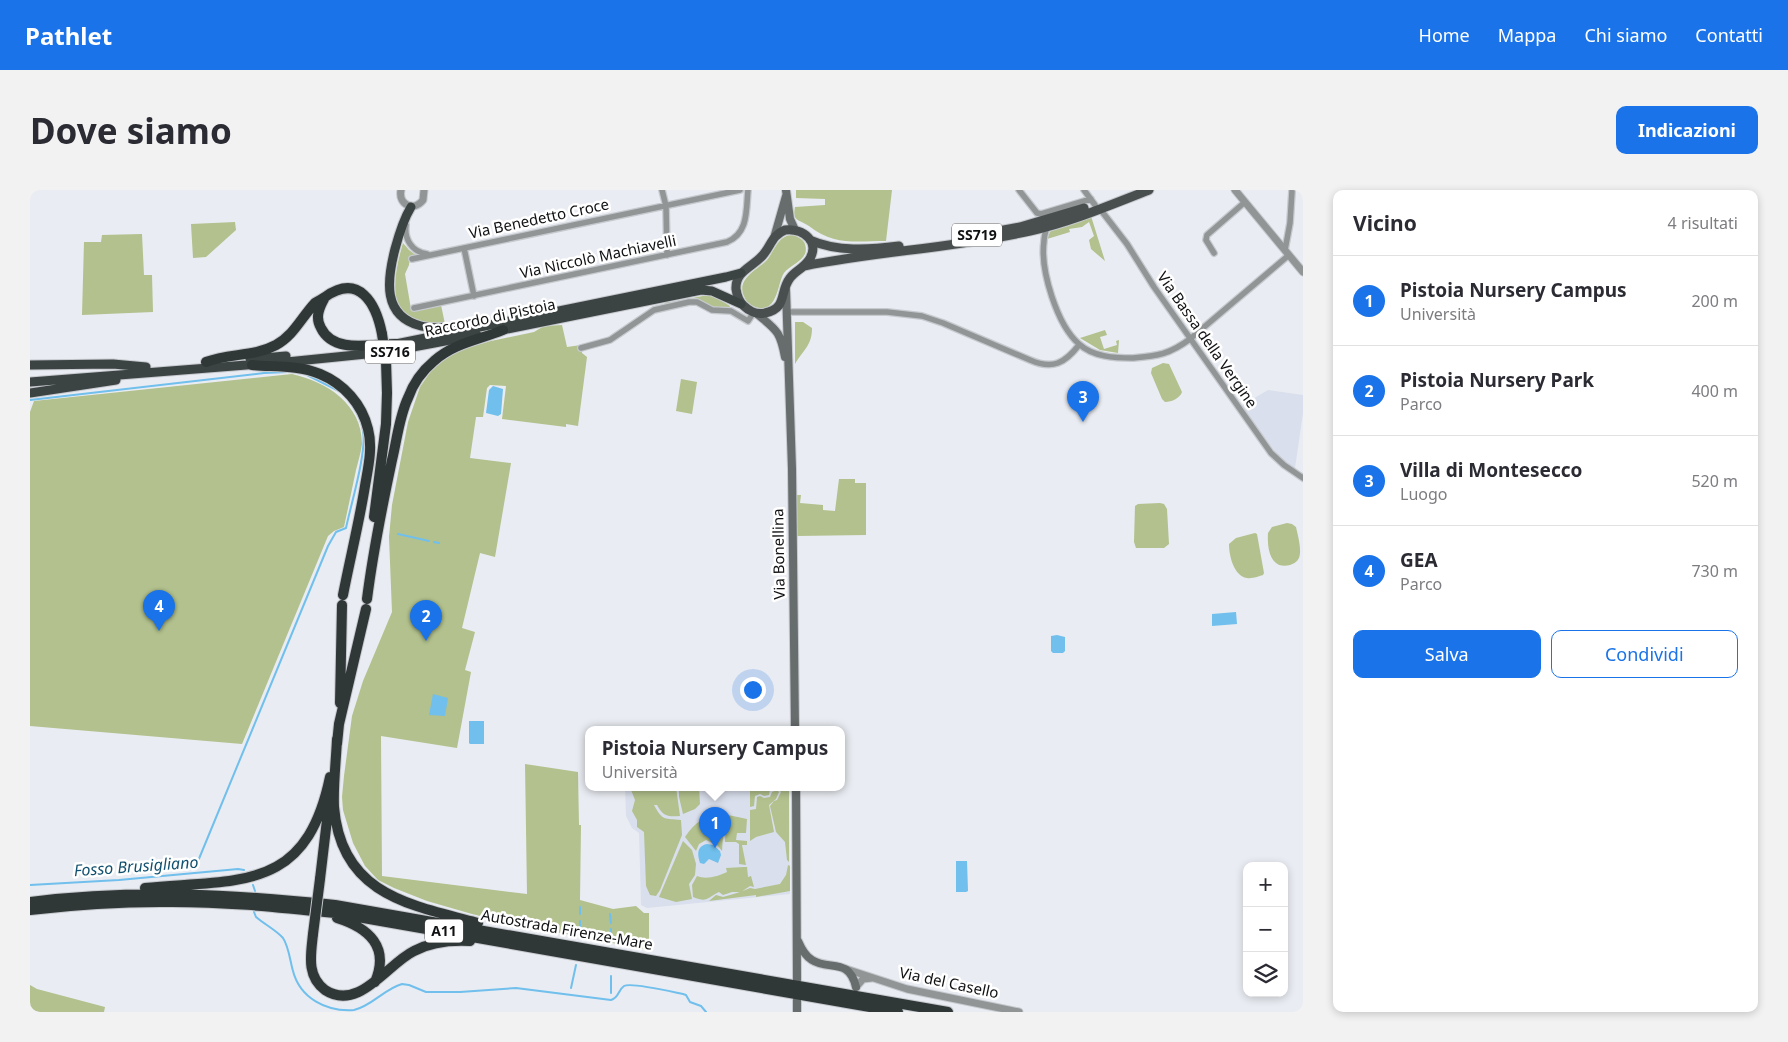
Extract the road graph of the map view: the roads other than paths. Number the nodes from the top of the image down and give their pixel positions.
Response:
1 (401, 190) edge
2 (424, 190) edge
3 (662, 190) edge
4 (740, 190) edge
5 (748, 190) edge
6 (1019, 190) edge
7 (1084, 190) edge
8 (1134, 190) edge
9 (1149, 190) edge
10 (1235, 190) edge
11 (1292, 191) edge
12 (786, 193) edge
13 (1245, 202) junction
14 (1095, 204) junction
15 (413, 206) junction
16 (666, 206) junction
17 (1047, 226) junction
18 (795, 230) junction
19 (1034, 230) junction
20 (774, 238) junction
21 (810, 240) junction
22 (1044, 242) junction
23 (464, 248) junction
24 (1214, 253) dead end
25 (1287, 253) junction
26 (431, 254) junction
27 (667, 255) junction
28 (412, 259) dead end
29 (1299, 263) edge
30 (804, 266) junction
31 (1303, 272) edge
32 (741, 273) junction
33 (786, 286) junction
34 (325, 296) junction
35 (474, 296) junction
36 (741, 304) junction
37 (414, 308) dead end
38 (787, 312) junction
39 (755, 313) junction
40 (543, 315) junction
41 (502, 330) junction
42 (1190, 339) junction
43 (397, 344) junction
44 (1079, 344) junction
45 (581, 348) dead end
46 (206, 362) junction
47 (31, 365) edge
48 (252, 365) junction
49 (147, 369) junction
50 (30, 376) edge
51 (790, 378) junction
52 (30, 382) edge
53 (30, 393) edge
54 (1303, 478) edge
55 (378, 483) junction
56 (354, 546) junction
57 (373, 551) junction
58 (340, 724) junction
59 (795, 726) edge
60 (337, 739) junction
61 (796, 791) edge
62 (78, 896) junction
63 (30, 902) edge
64 (296, 909) junction
65 (30, 910) edge
66 (797, 939) junction
67 (556, 947) junction
68 (812, 961) junction
69 (846, 969) junction
70 (875, 978) junction
71 (373, 986) junction
72 (856, 987) joint
73 (797, 1000) dead end
74 (797, 1012) edge
75 (898, 1012) edge
76 (948, 1012) edge
77 (1019, 1012) edge

1 - 15 street
2 - 15 street
3 - 16 street
4 - 16 street, Via Benedetto Croce
5 - 27 street, Via Niccolò Machiavelli
6 - 14 street
7 - 14 street, Via Bassa della Vergine
8 - 14 main road, SS719
9 - 14 main road, SS719
10 - 13 street
11 - 25 street
12 - 18 main road
12 - 20 main road
13 - 24 street
13 - 25 street
14 - 17 main road, SS719
14 - 21 main road, SS719
14 - 42 street, Via Bassa della Vergine
15 - 26 street
15 - 40 highway
16 - 23 street, Via Benedetto Croce
16 - 27 street
17 - 19 main road, SS719
17 - 22 street
18 - 20 main road
18 - 21 main road
19 - 22 street
19 - 30 main road, SS719
20 - 32 main road
21 - 30 main road
22 - 44 street
23 - 26 street, Via Benedetto Croce
23 - 35 street
25 - 29 street
25 - 42 street
26 - 28 street, Via Benedetto Croce
27 - 35 street, Via Niccolò Machiavelli
29 - 31 street
30 - 33 main road
32 - 36 main road
32 - 40 highway, Raccordo di Pistoia / SS716
33 - 38 main road, Via Bonellina
33 - 39 main road
34 - 43 highway
34 - 46 highway
34 - 55 highway, bridge
35 - 37 street, Via Niccolò Machiavelli
36 - 39 main road
36 - 41 highway, Raccordo di Pistoia / SS716
38 - 44 street
38 - 51 main road, Via Bonellina
39 - 45 street
39 - 51 main road, Via Bonellina
40 - 43 highway, Raccordo di Pistoia / SS716
41 - 48 highway, Raccordo di Pistoia / SS716
41 - 57 highway
42 - 44 street
42 - 54 street, Via Bassa della Vergine
43 - 46 highway, Raccordo di Pistoia / SS716
46 - 49 highway, Raccordo di Pistoia / SS716
47 - 49 highway
48 - 49 highway, Raccordo di Pistoia / SS716
48 - 56 highway
49 - 50 highway, Raccordo di Pistoia / SS716
49 - 52 highway, Raccordo di Pistoia / SS716
49 - 53 highway
51 - 59 main road, Via Bonellina
55 - 56 highway
55 - 57 highway
56 - 58 highway
57 - 58 highway
58 - 60 highway
60 - 62 highway
60 - 67 highway
60 - 71 highway, bridge
61 - 66 main road
62 - 63 highway, Autostrada Firenze-Mare / A11
62 - 67 highway, Autostrada Firenze-Mare / A11
64 - 65 highway, Autostrada Firenze-Mare / A11
64 - 67 highway, Autostrada Firenze-Mare / A11
64 - 71 highway
66 - 68 main road
66 - 68 main road
67 - 71 highway
67 - 75 highway, Autostrada Firenze-Mare / A11
67 - 76 highway, Autostrada Firenze-Mare / A11
68 - 69 main road, Via del Casello
69 - 70 street, Via del Casello
69 - 72 main road
70 - 72 street
70 - 77 street, Via del Casello
73 - 74 main road

